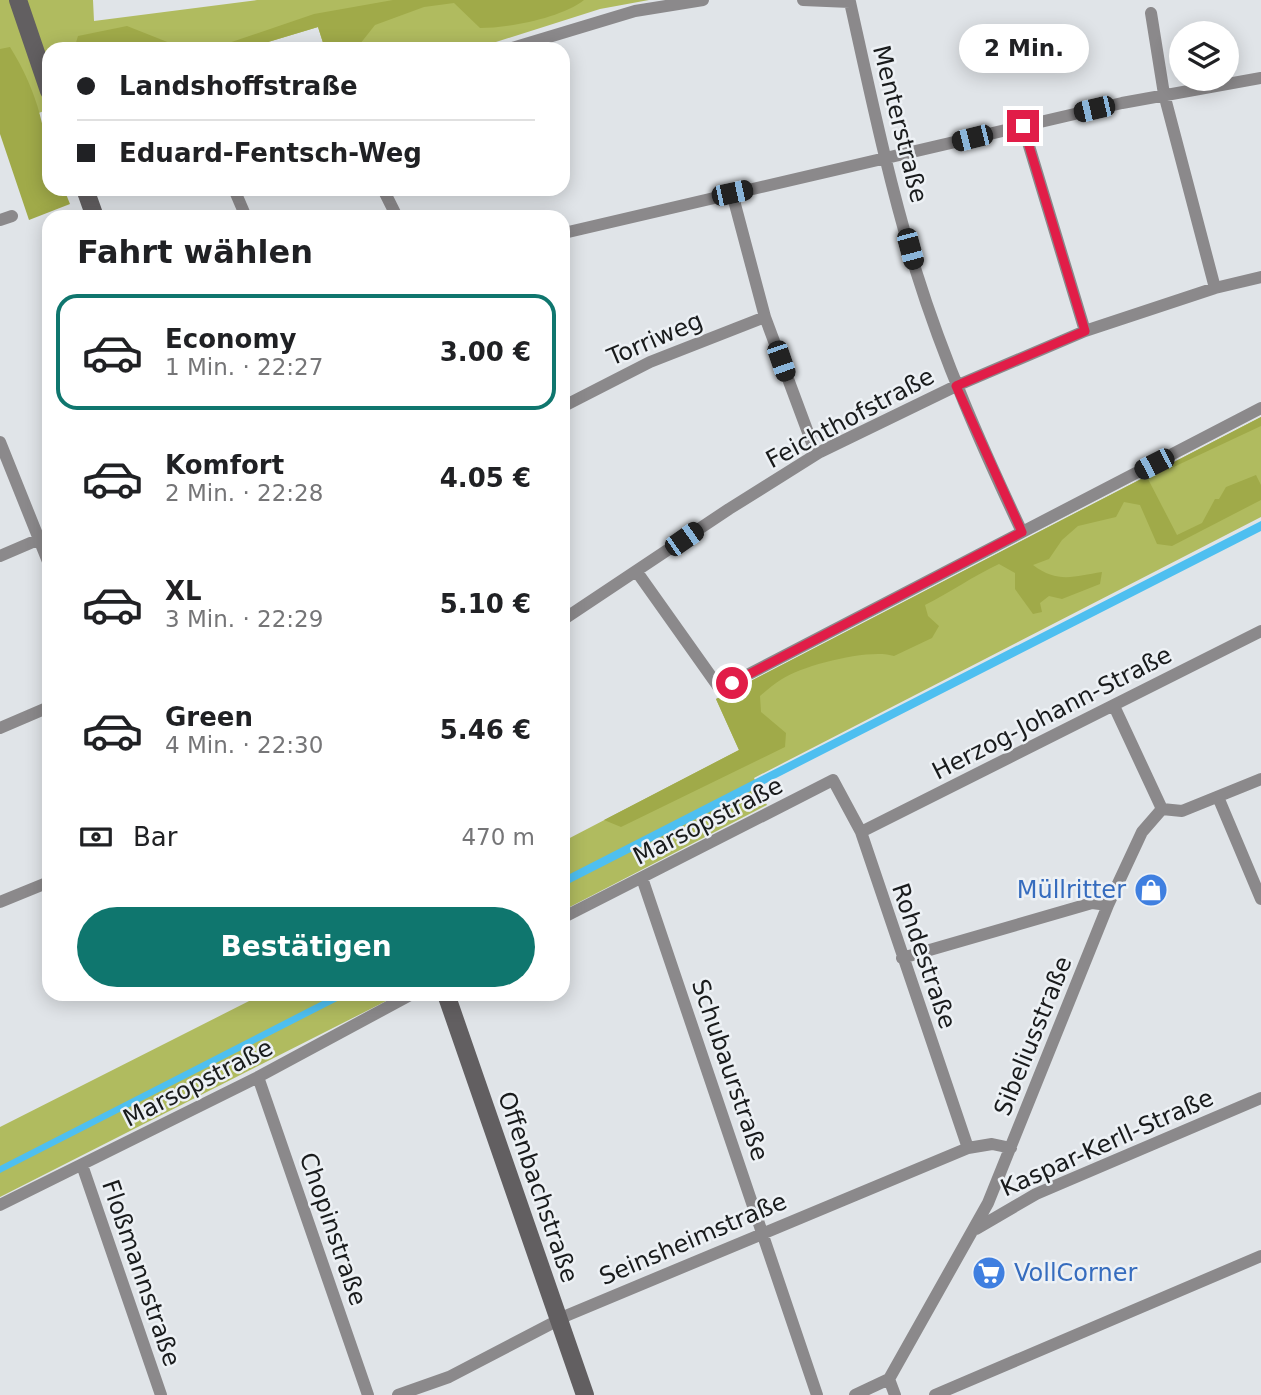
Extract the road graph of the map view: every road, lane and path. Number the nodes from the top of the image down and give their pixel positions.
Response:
1 (18, 0) edge
2 (703, 0) edge
3 (803, 0) edge
4 (1151, 13) dead end
5 (532, 42) edge
6 (42, 70) edge
7 (1261, 78) edge
8 (1164, 94) junction
9 (1023, 126) junction
10 (885, 159) junction
11 (732, 193) junction
12 (570, 232) edge
13 (1261, 277) edge
14 (1214, 288) junction
15 (765, 317) junction
16 (1085, 331) junction
17 (956, 386) junction
18 (570, 403) edge
19 (1261, 408) edge
20 (0, 442) edge
21 (816, 454) junction
22 (1022, 532) junction
23 (42, 535) edge
24 (42, 537) edge
25 (0, 556) edge
26 (637, 572) junction
27 (570, 615) edge
28 (1261, 631) edge
29 (1114, 706) junction
30 (42, 710) edge
31 (0, 728) edge
32 (1261, 779) edge
33 (833, 780) joint
34 (1218, 797) junction
35 (1161, 809) junction
36 (861, 832) junction
37 (642, 878) junction
38 (42, 885) edge
39 (1261, 899) edge
40 (0, 902) edge
41 (1108, 905) junction
42 (570, 914) edge
43 (902, 958) junction
44 (399, 1001) edge
45 (448, 1001) edge
46 (258, 1077) junction
47 (1261, 1098) edge
48 (968, 1148) junction
49 (1011, 1148) junction
50 (82, 1165) junction
51 (0, 1205) edge
52 (972, 1231) junction
53 (763, 1232) junction
54 (1261, 1256) edge
55 (558, 1321) junction
56 (888, 1379) junction
57 (161, 1395) edge
58 (368, 1395) edge
59 (398, 1395) edge
60 (585, 1395) edge
61 (817, 1395) edge
62 (855, 1395) edge
63 (895, 1395) edge
64 (935, 1395) edge

1 - 6 street
2 - 5 street
3 - 10 street, Menterstraße
4 - 8 street
7 - 8 street
8 - 9 street
8 - 14 street
9 - 10 street
9 - 16 street
10 - 11 street
10 - 17 street, Menterstraße
11 - 12 street
11 - 15 street
13 - 14 street, Feichthofstraße
14 - 16 street, Feichthofstraße
15 - 18 street, Torriweg
15 - 21 street
16 - 17 street, Feichthofstraße
17 - 21 street, Feichthofstraße
17 - 22 street, Menterstraße
19 - 22 street
20 - 23 street
21 - 26 street, Feichthofstraße
22 - 26 street
24 - 25 street
26 - 27 street, Feichthofstraße
28 - 29 street, Herzog-Johann-Straße
29 - 35 street
29 - 36 street, Herzog-Johann-Straße
30 - 31 street
32 - 34 street
33 - 36 street, Rohdestraße
33 - 37 street, Marsopstraße
34 - 35 street
34 - 39 street
35 - 41 street, Sibeliusstraße
36 - 43 street, Rohdestraße
37 - 42 street, Marsopstraße
37 - 53 street, Schubaurstraße
38 - 40 street
41 - 43 street
41 - 49 street, Sibeliusstraße
43 - 48 street, Rohdestraße
44 - 46 street, Marsopstraße
45 - 55 street, Offenbachstraße
46 - 50 street, Marsopstraße
46 - 58 street, Chopinstraße
47 - 52 street, Kaspar-Kerll-Straße
48 - 49 street, Seinsheimstraße
48 - 53 street, Seinsheimstraße
49 - 52 street, Sibeliusstraße
50 - 51 street, Marsopstraße
50 - 57 street, Floßmannstraße
52 - 56 street, Sibeliusstraße
53 - 55 street, Seinsheimstraße
53 - 61 street, Schubaurstraße
54 - 64 street
55 - 59 street, Seinsheimstraße
55 - 60 street, Offenbachstraße
56 - 62 street
56 - 63 street

